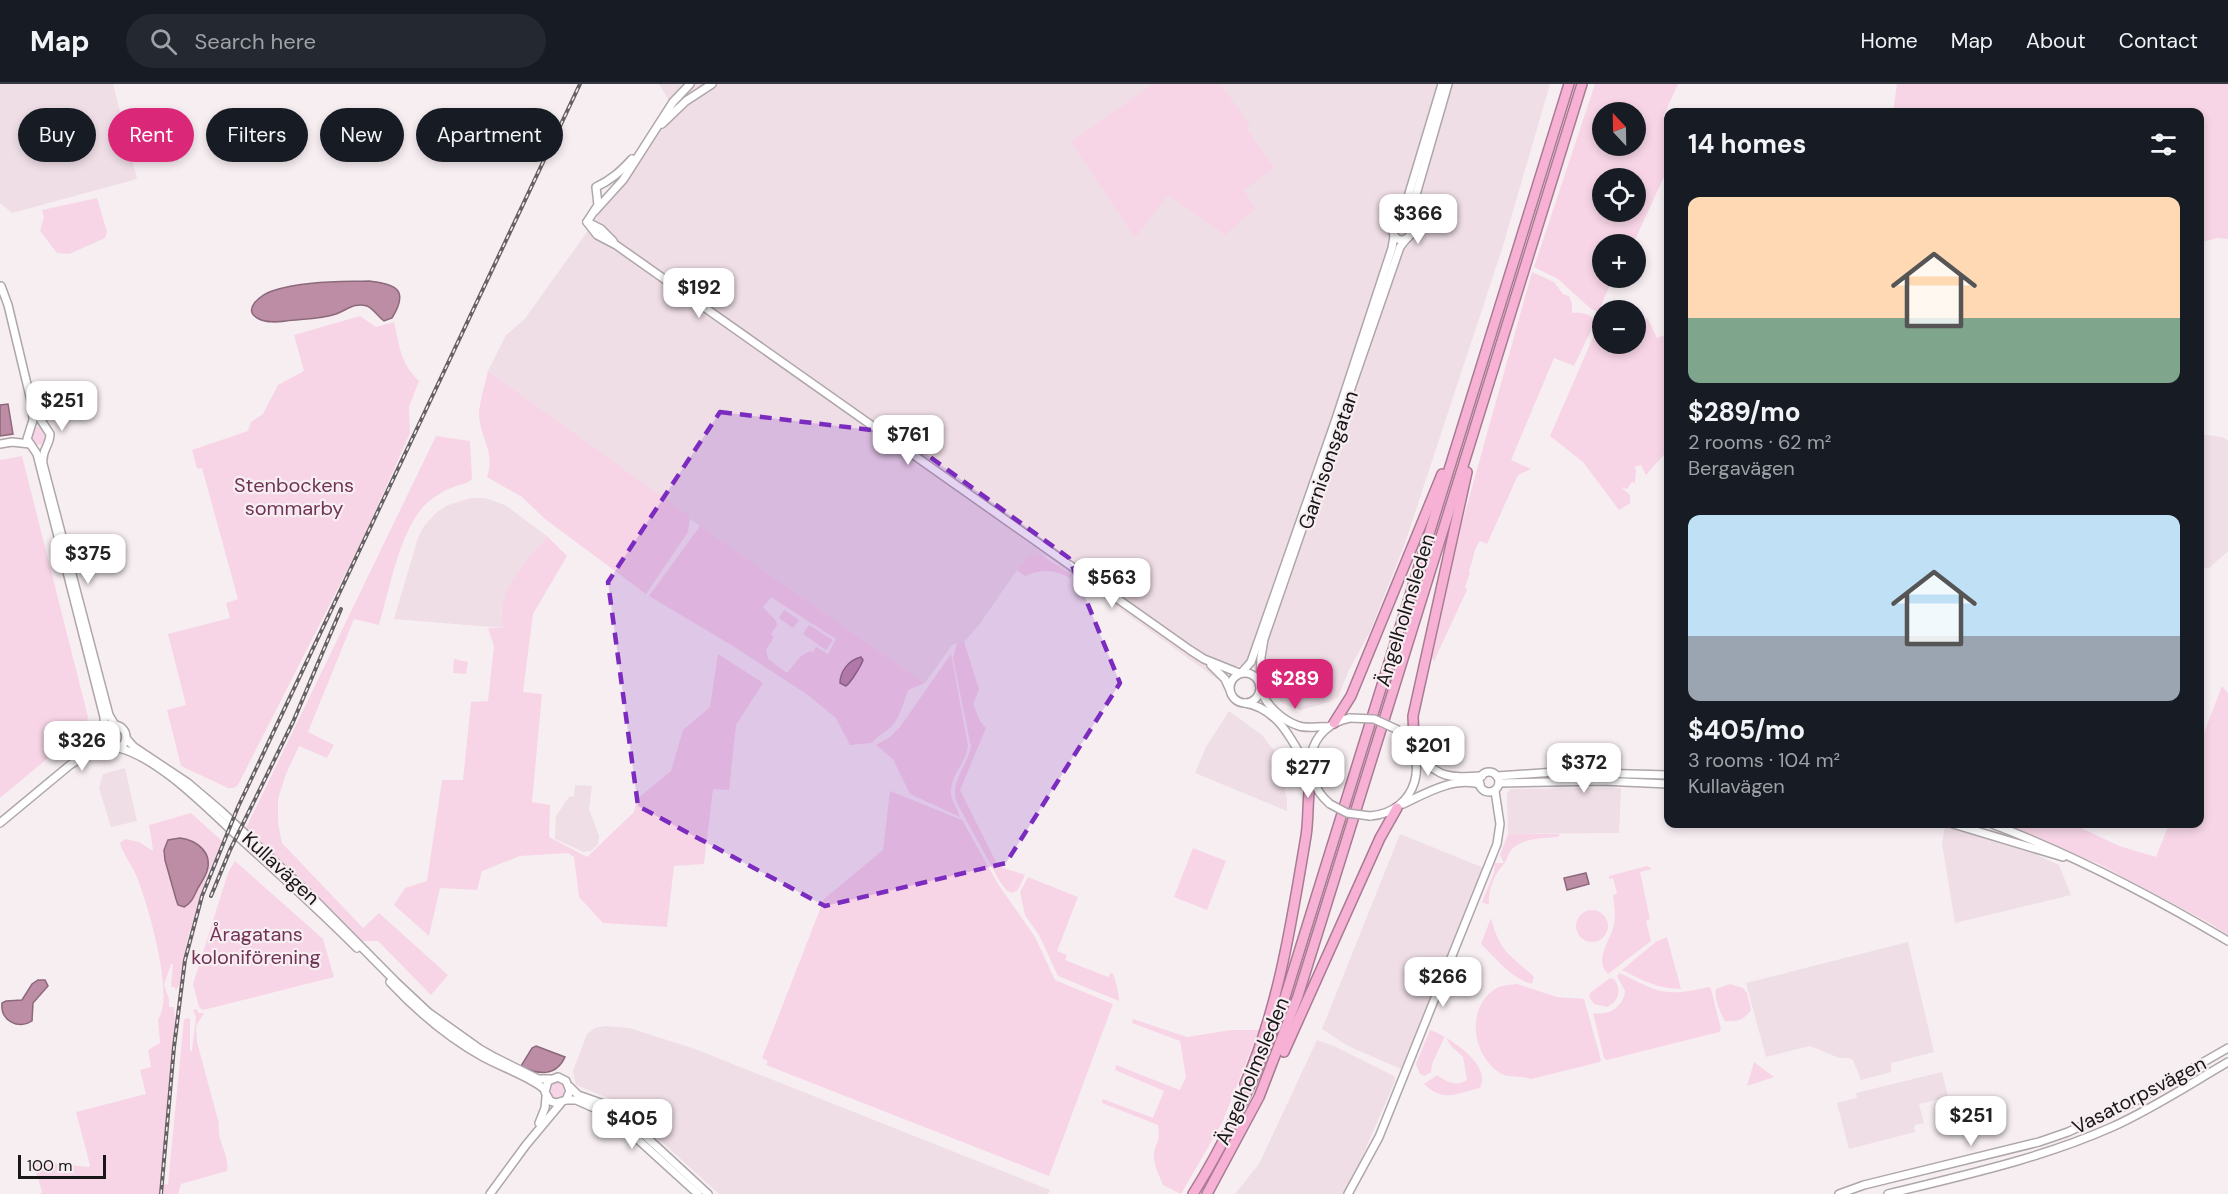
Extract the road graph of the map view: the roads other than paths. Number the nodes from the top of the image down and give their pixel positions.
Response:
1 (690, 84) edge
2 (712, 84) edge
3 (1442, 84) edge
4 (1448, 84) edge
5 (1569, 84) edge
6 (1582, 84) edge
7 (656, 130) junction
8 (642, 149) junction
9 (613, 189) junction
10 (597, 191) junction
11 (595, 211) junction
12 (1399, 222) junction
13 (1411, 227) junction
14 (1394, 236) junction
15 (1407, 238) junction
16 (0, 285) edge
17 (1484, 400) junction
18 (32, 405) junction
19 (43, 426) junction
20 (28, 431) junction
21 (1460, 434) junction
22 (12, 442) junction
23 (0, 444) edge
24 (31, 445) junction
25 (46, 445) junction
26 (1204, 659) junction
27 (1240, 673) junction
28 (1261, 687) junction
29 (1229, 688) junction
30 (1245, 703) junction
31 (115, 725) junction
32 (1331, 725) junction
33 (104, 729) junction
34 (126, 738) junction
35 (103, 744) junction
36 (119, 748) junction
37 (1413, 750) junction
38 (1311, 775) junction
39 (1664, 775) edge
40 (1482, 776) junction
41 (1498, 779) junction
42 (1480, 784) junction
43 (1664, 784) edge
44 (1495, 790) junction
45 (1485, 791) junction
46 (1399, 807) junction
47 (1497, 813) junction
48 (0, 824) edge
49 (1966, 828) edge
50 (2002, 828) edge
51 (2086, 865) junction
52 (2228, 941) edge
53 (2228, 1048) edge
54 (2228, 1062) edge
55 (550, 1080) junction
56 (570, 1087) junction
57 (545, 1093) junction
58 (563, 1101) junction
59 (1248, 1121) junction
60 (526, 1145) junction
61 (490, 1194) edge
62 (698, 1194) edge
63 (708, 1194) edge
64 (1188, 1194) edge
65 (1193, 1194) edge
66 (1207, 1194) edge
67 (1348, 1194) edge
68 (1839, 1194) edge
69 (1888, 1194) edge

1 - 7 street
2 - 7 street
3 - 12 street, Garnisonsgatan
4 - 13 street, Garnisonsgatan
5 - 21 highway, Ängelholmsleden
6 - 17 highway, Ängelholmsleden
7 - 8 street
8 - 9 street
8 - 10 street
9 - 10 street
9 - 11 street
10 - 11 street
11 - 26 street
12 - 13 street
12 - 14 street, Garnisonsgatan
13 - 15 street, Garnisonsgatan
14 - 15 street
14 - 27 street, Garnisonsgatan
15 - 28 street, Garnisonsgatan
16 - 18 street, Kullavägen
17 - 37 highway
17 - 59 highway, Ängelholmsleden
18 - 19 street, Kullavägen
18 - 20 street, Kullavägen
19 - 20 street
19 - 25 street, Kullavägen
20 - 22 street
20 - 24 street, Kullavägen
21 - 32 highway
21 - 65 highway, Ängelholmsleden
22 - 23 street
22 - 24 street
24 - 25 street
24 - 33 street, Kullavägen
25 - 31 street, Kullavägen
26 - 27 street
26 - 29 street
27 - 28 street
27 - 29 street
28 - 30 street
28 - 32 street
29 - 30 street
30 - 38 street
31 - 33 street
31 - 34 street, Kullavägen
32 - 37 street, bridge
32 - 38 street
33 - 35 street, Kullavägen
34 - 36 street
34 - 55 street, Kullavägen
35 - 36 street, Kullavägen
35 - 48 street
36 - 57 street, Kullavägen
37 - 40 street
37 - 46 street
38 - 46 street, bridge
38 - 64 highway
39 - 41 street
40 - 41 street
40 - 42 street
41 - 43 street
41 - 44 street
42 - 45 street
42 - 46 street
44 - 45 street
44 - 47 street
45 - 47 street
46 - 59 highway
47 - 67 street
49 - 51 street
50 - 51 street
51 - 52 street
53 - 68 street, Vasatorpsvägen
54 - 69 street, Vasatorpsvägen
55 - 56 street
55 - 57 street
56 - 58 street
56 - 63 street
57 - 58 street
57 - 60 street
58 - 60 street
58 - 62 street
59 - 66 highway, Ängelholmsleden
60 - 61 street

